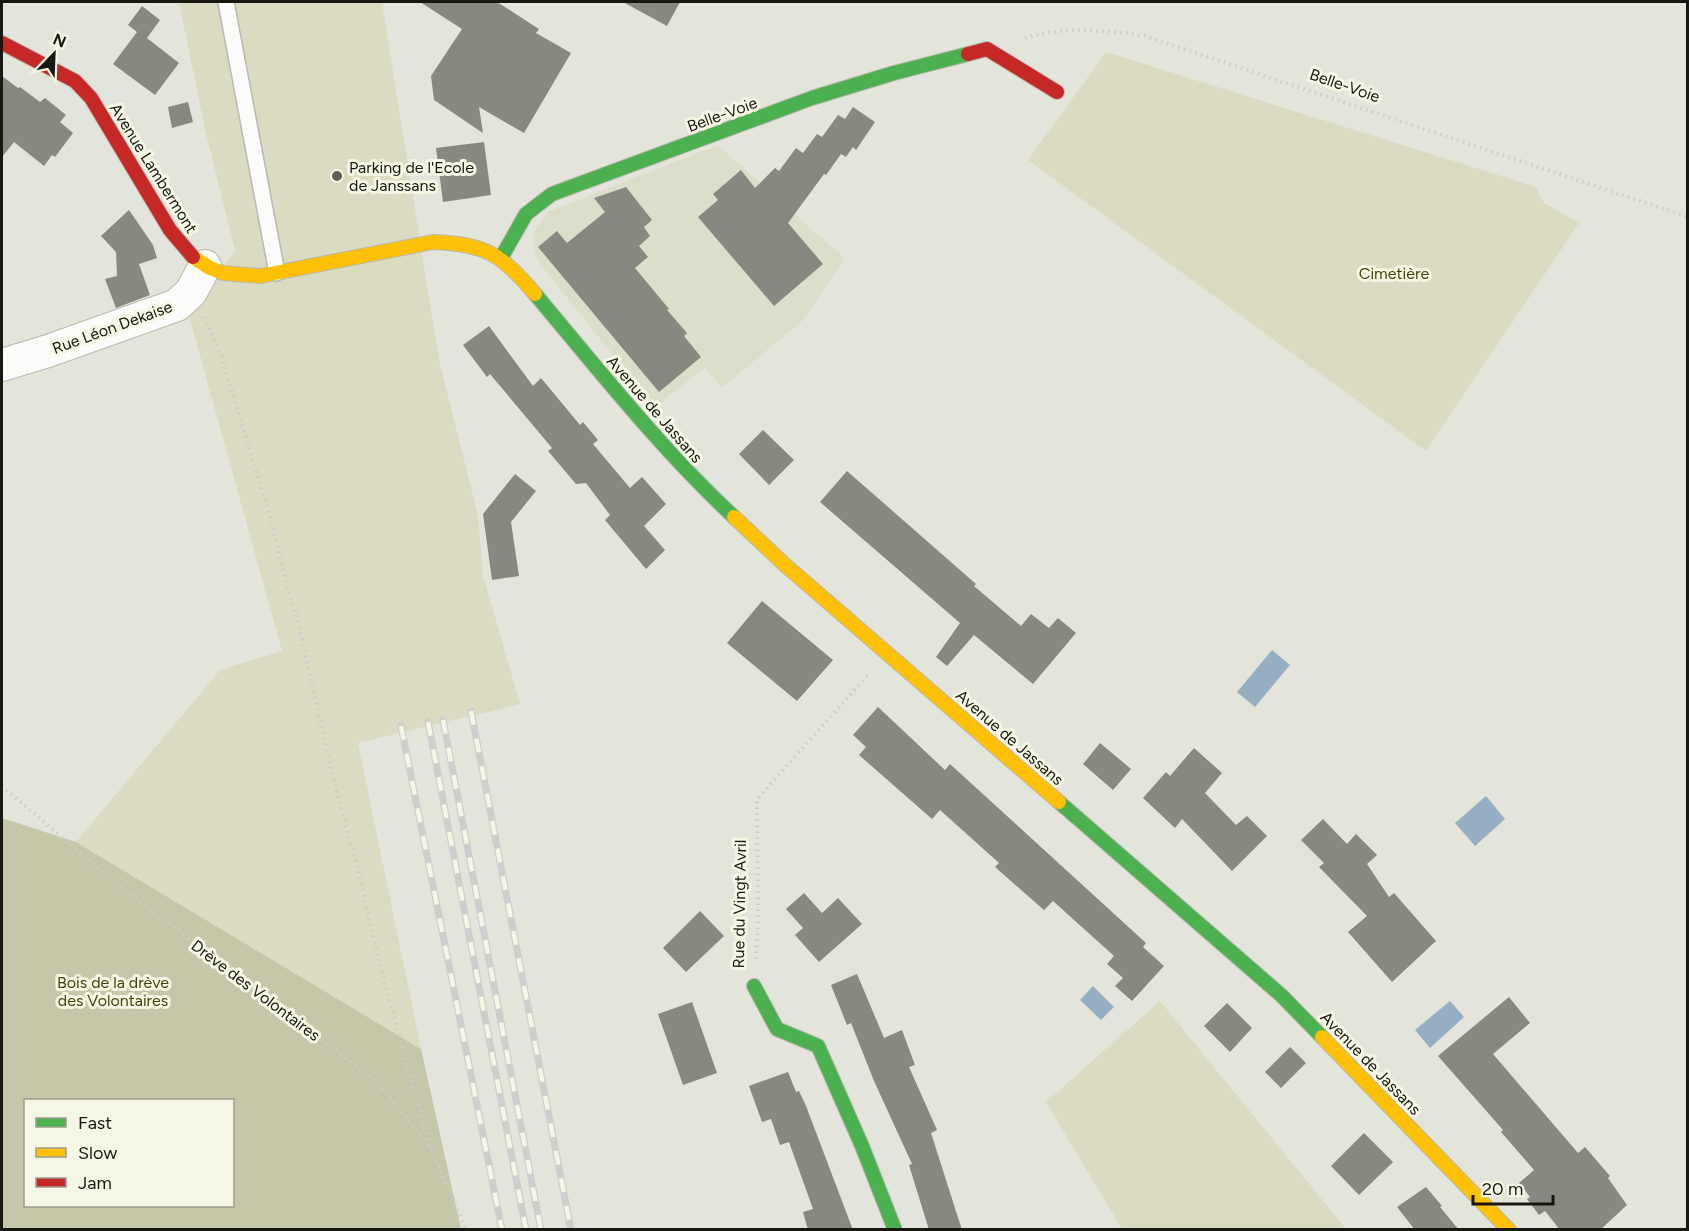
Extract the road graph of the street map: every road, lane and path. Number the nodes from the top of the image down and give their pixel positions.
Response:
1 (226, 2) edge
2 (2, 43) edge
3 (987, 49) junction
4 (1057, 92) dead end
5 (1688, 217) edge
6 (501, 258) junction
7 (277, 273) junction
8 (198, 279) junction
9 (2, 365) edge
10 (887, 653) junction
11 (2, 786) edge
12 (754, 986) joint
13 (430, 1147) junction
14 (466, 1230) edge
15 (895, 1230) edge
16 (1509, 1230) edge

1 - 7 lane
2 - 8 street, Avenue Lambermont
3 - 4 street
3 - 5 path, Belle-Voie
3 - 6 street, Belle-Voie
6 - 7 street, Avenue Lambermont
6 - 10 street, Avenue de Jassans
7 - 8 street, Avenue Lambermont
8 - 9 street, Rue Léon Dekaise
8 - 13 path
10 - 12 path, Rue du Vingt Avril
10 - 16 street, Avenue de Jassans
11 - 13 path, Drève des Volontaires
12 - 15 street, Rue du Vingt Avril
13 - 14 path, Drève des Volontaires

